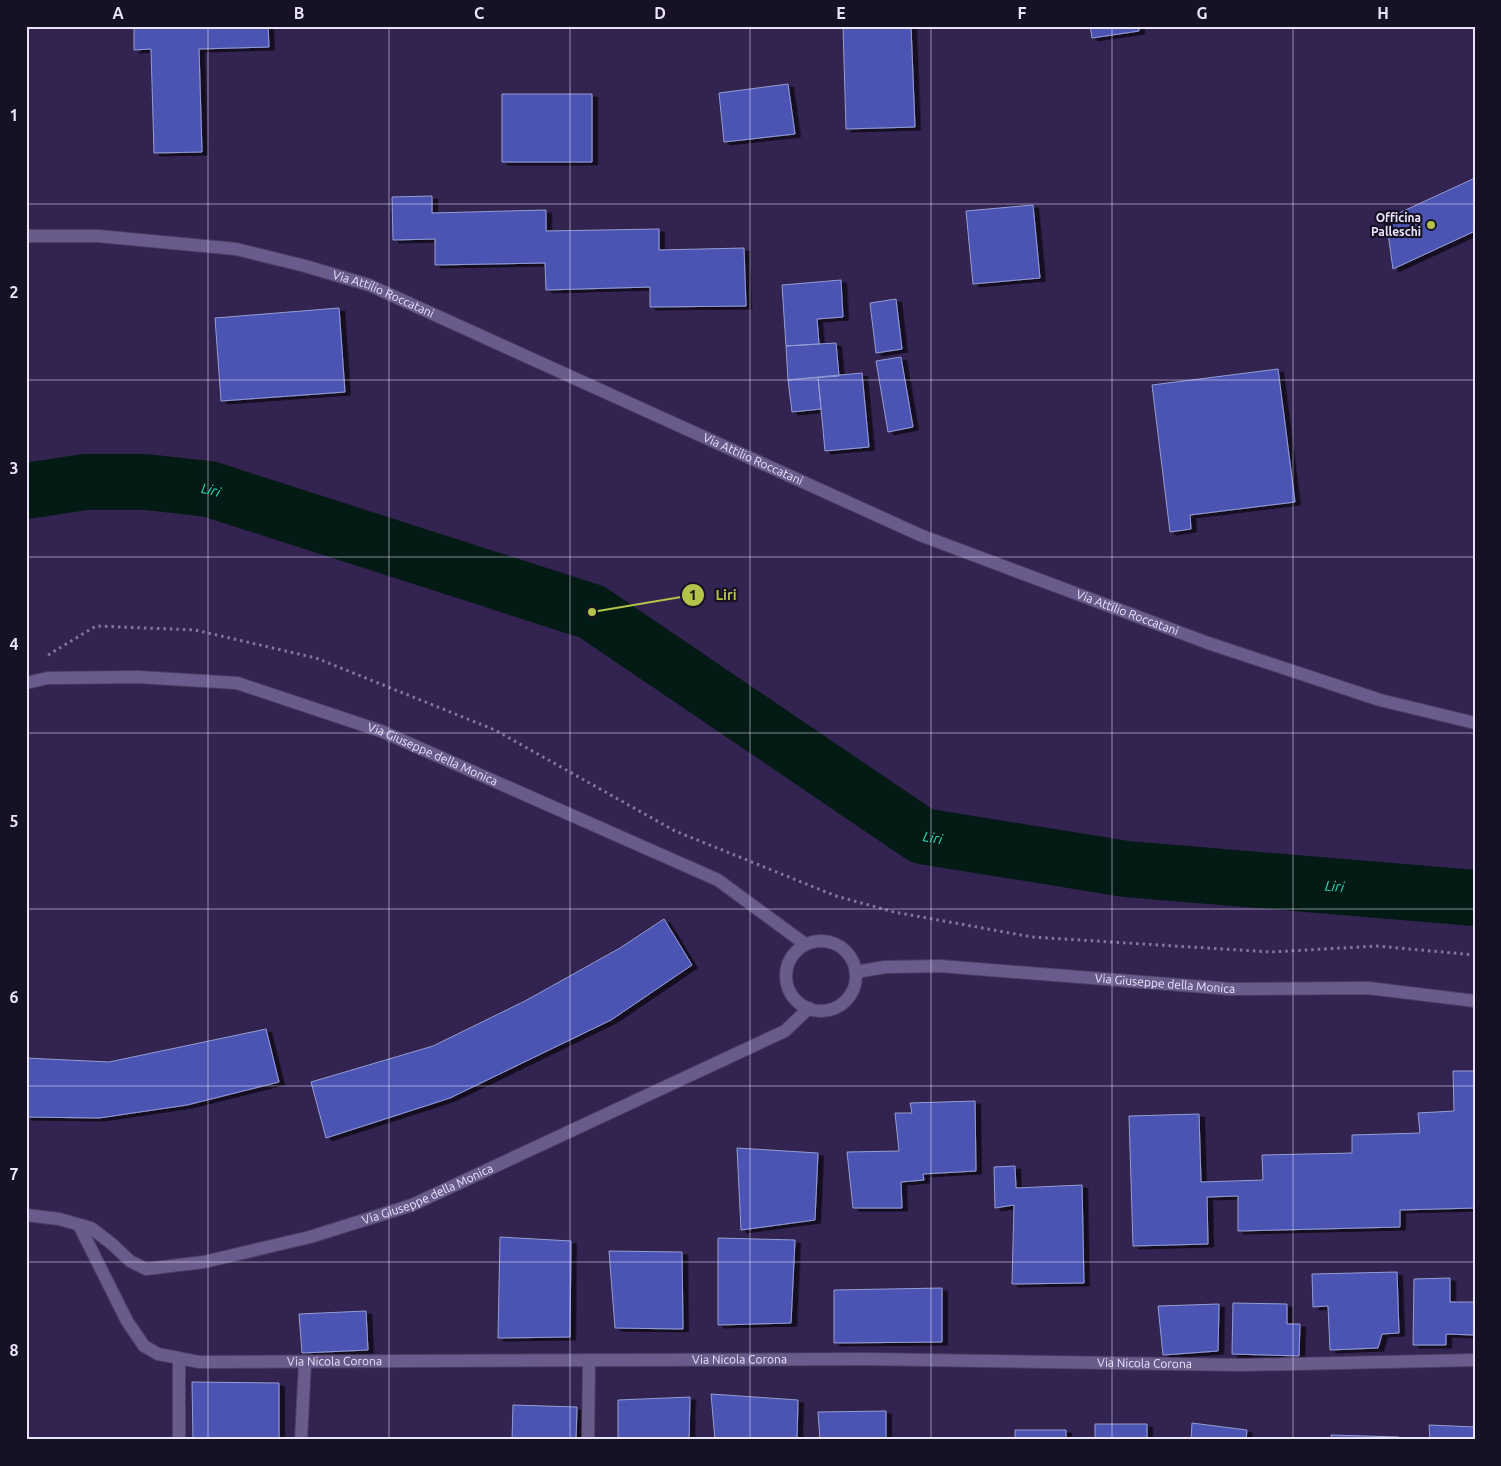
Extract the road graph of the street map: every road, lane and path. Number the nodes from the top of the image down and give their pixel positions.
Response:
1 (26, 236) edge
2 (43, 656) dead end
3 (26, 683) edge
4 (1475, 723) edge
5 (805, 944) junction
6 (1475, 955) edge
7 (856, 972) junction
8 (1475, 1001) edge
9 (809, 1008) junction
10 (26, 1215) edge
11 (79, 1225) junction
12 (179, 1359) junction
13 (589, 1360) junction
14 (1475, 1360) edge
15 (305, 1362) junction
16 (179, 1440) edge
17 (301, 1440) edge
18 (588, 1440) edge

1 - 4 street, Via Attilio Roccatani
2 - 6 path
3 - 5 street, Via Giuseppe della Monica
5 - 7 street
5 - 9 street
7 - 8 street, Via Giuseppe della Monica
7 - 9 street
9 - 11 street, Via Giuseppe della Monica
10 - 11 street, Via Giuseppe della Monica
11 - 12 street, Via Nicola Corona
12 - 15 street, Via Nicola Corona
12 - 16 street
13 - 14 street, Via Nicola Corona
13 - 15 street, Via Nicola Corona
13 - 18 street
15 - 17 street

